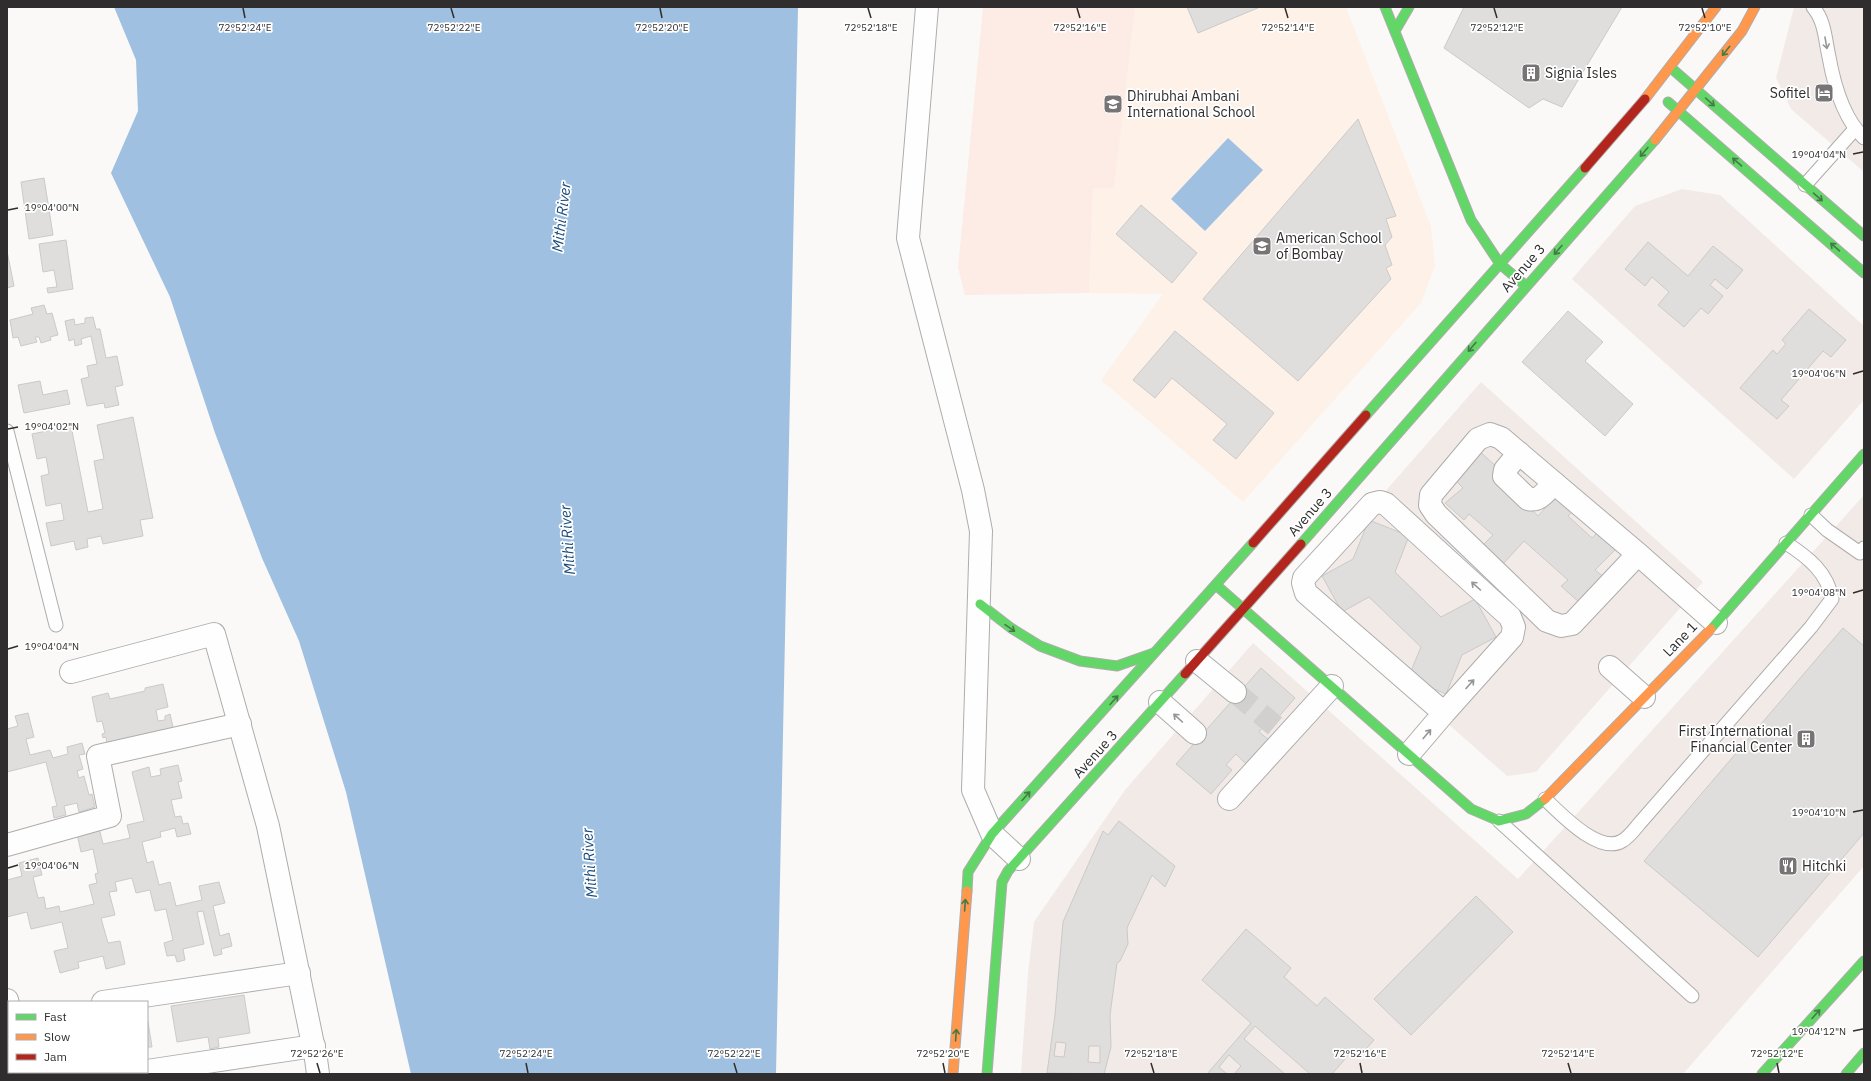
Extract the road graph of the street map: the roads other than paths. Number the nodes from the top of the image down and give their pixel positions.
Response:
1 (927, 7) edge
2 (1385, 7) edge
3 (1409, 7) edge
4 (1716, 7) edge
5 (1755, 7) edge
6 (1813, 7) edge
7 (1395, 30) junction
8 (1670, 67) junction
9 (1696, 89) junction
10 (1653, 90) junction
11 (1679, 110) junction
12 (1860, 134) edge
13 (1805, 185) junction
14 (1864, 236) edge
15 (1500, 264) junction
16 (1864, 273) edge
17 (1526, 286) junction
18 (7, 431) edge
19 (1519, 453) junction
20 (1864, 454) edge
21 (1554, 483) junction
22 (1343, 495) junction
23 (1364, 511) junction
24 (1811, 515) junction
25 (1786, 543) junction
26 (1864, 548) edge
27 (1638, 554) junction
28 (1216, 585) junction
29 (980, 604) junction
30 (1244, 609) junction
31 (1716, 623) junction
32 (56, 625) dead end
33 (1157, 652) junction
34 (1198, 661) junction
35 (1610, 666) dead end
36 (70, 672) dead end
37 (1332, 686) junction
38 (1235, 692) tunnel mouth
39 (1644, 697) junction
40 (1160, 702) junction
41 (1444, 713) junction
42 (240, 724) junction
43 (1195, 733) dead end
44 (1410, 754) junction
45 (1229, 799) dead end
46 (1544, 799) junction
47 (1499, 821) junction
48 (992, 834) junction
49 (7, 845) edge
50 (1019, 859) junction
51 (1864, 961) edge
52 (298, 973) junction
53 (1692, 996) dead end
54 (109, 1001) edge
55 (314, 1046) junction
56 (1864, 1054) edge
57 (148, 1071) edge
58 (318, 1074) edge
59 (953, 1074) edge
60 (987, 1074) edge
61 (1762, 1074) edge
62 (1846, 1074) edge

1 - 29 street
2 - 7 street
3 - 7 street
4 - 8 street, Avenue 3
5 -> 9 street, Avenue 3
6 -> 12 lane
7 - 15 street
8 - 9 street
8 - 10 street, Avenue 3
9 - 11 street, Avenue 3
9 -> 13 street
10 - 11 street
10 - 15 street, Avenue 3
16 -> 11 street
11 -> 17 street, Avenue 3
12 - 13 lane
13 -> 14 street
15 - 17 street
15 - 28 street, Avenue 3
17 -> 22 street, Avenue 3
18 - 32 lane
19 - 21 street
19 - 21 street
19 - 27 street
20 - 24 street, Lane 1
21 - 27 street
22 - 23 street
22 - 30 street, Avenue 3
23 - 41 street
41 -> 23 street
24 - 25 street, Lane 1
24 - 26 lane
25 - 31 street, Lane 1
25 - 46 lane
27 - 31 street
28 - 30 street
28 - 33 street, Avenue 3
29 -> 33 street
29 - 48 street
30 - 34 street, Avenue 3
30 - 37 street
31 - 39 street, Lane 1
48 -> 33 street, Avenue 3
34 - 38 street
34 - 40 street, Avenue 3
35 - 39 street
36 - 42 street
37 - 44 street
37 - 45 street
39 - 46 street, Lane 1
43 -> 40 street
40 - 50 street, Avenue 3
44 -> 41 street
42 - 49 street
42 - 52 street
44 - 47 street
46 - 47 street, Lane 1
47 - 53 lane
48 - 50 street
59 -> 48 street, Avenue 3
50 - 60 street, Avenue 3
61 -> 51 street
52 - 54 street
52 - 55 street
55 - 57 street
55 - 58 street
56 - 62 street

